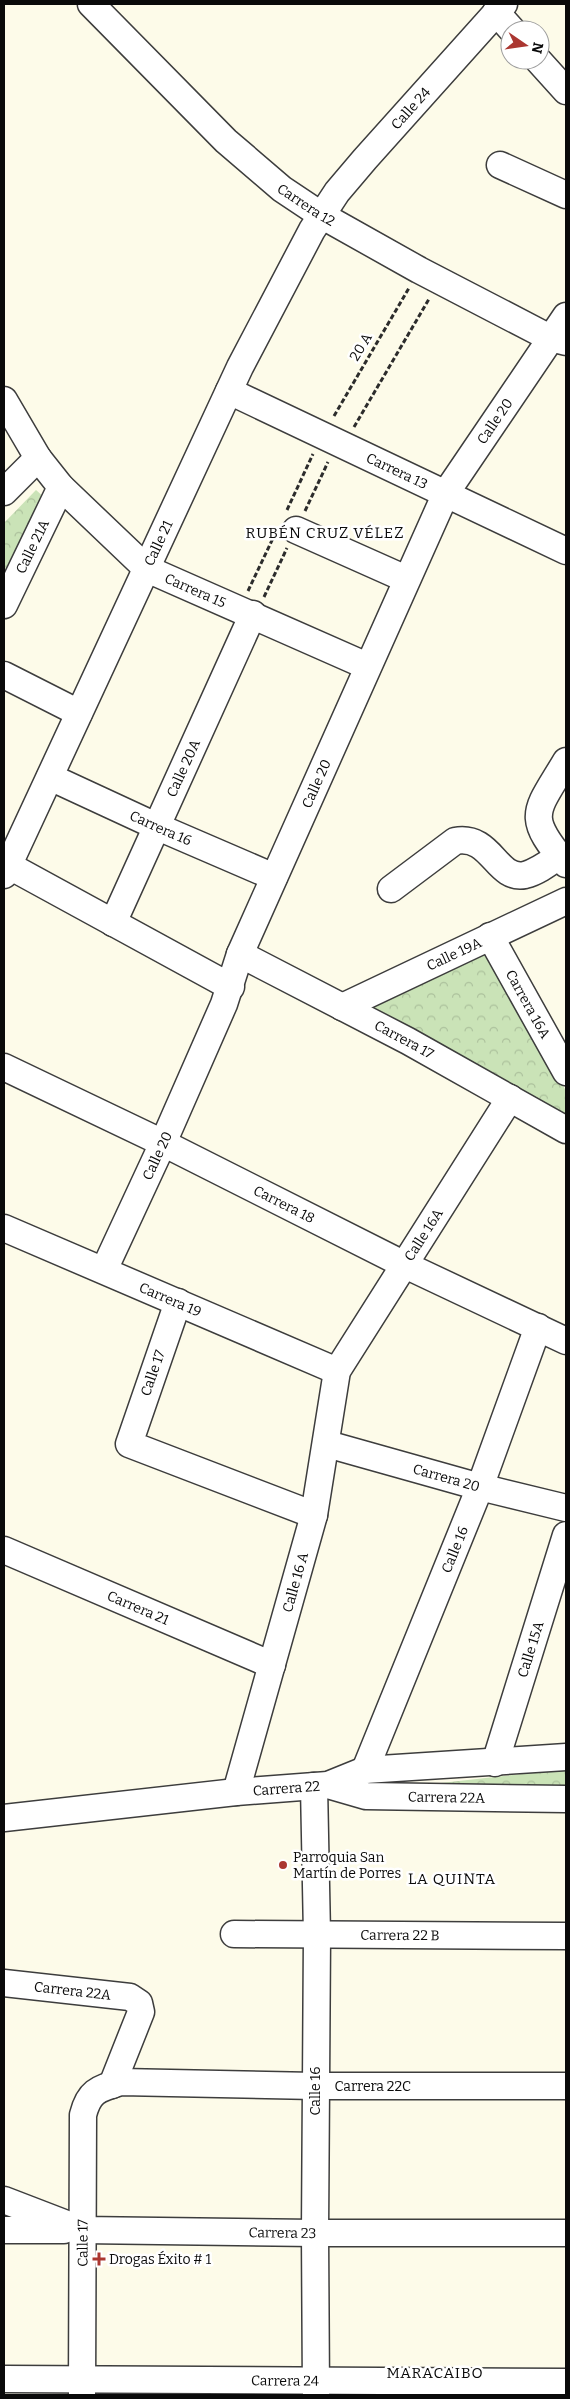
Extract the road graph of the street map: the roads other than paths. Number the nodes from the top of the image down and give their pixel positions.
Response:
1 (91, 4) edge
2 (504, 15) edge
3 (547, 70) edge
4 (566, 91) edge
5 (500, 165) dead end
6 (566, 195) edge
7 (321, 215) junction
8 (566, 316) edge
9 (558, 340) edge
10 (229, 391) junction
11 (4, 400) edge
12 (38, 458) junction
13 (61, 487) junction
14 (4, 492) edge
15 (446, 493) junction
16 (296, 530) dead end
17 (566, 551) edge
18 (147, 568) junction
19 (406, 580) junction
20 (4, 605) edge
21 (253, 614) junction
22 (367, 666) junction
23 (4, 675) edge
24 (80, 713) junction
25 (566, 761) edge
26 (50, 777) junction
27 (158, 827) junction
28 (563, 860) edge
29 (5, 868) edge
30 (274, 877) junction
31 (392, 889) dead end
32 (566, 901) edge
33 (113, 923) junction
34 (490, 936) junction
35 (240, 954) junction
36 (231, 987) junction
37 (342, 1007) junction
38 (4, 1067) edge
39 (566, 1072) edge
40 (510, 1098) junction
41 (566, 1130) edge
42 (163, 1143) junction
43 (5, 1232) edge
44 (404, 1265) junction
45 (104, 1270) junction
46 (178, 1302) junction
47 (538, 1327) junction
48 (566, 1341) edge
49 (337, 1371) junction
50 (327, 1444) junction
51 (480, 1487) junction
52 (566, 1508) edge
53 (314, 1515) junction
54 (566, 1535) edge
55 (4, 1550) edge
56 (272, 1665) junction
57 (566, 1757) edge
58 (494, 1763) junction
59 (365, 1770) junction
60 (321, 1786) junction
61 (236, 1792) junction
62 (566, 1799) edge
63 (4, 1818) edge
64 (234, 1934) dead end
65 (317, 1935) junction
66 (566, 1936) edge
67 (4, 1983) edge
68 (139, 2003) joint
69 (315, 2086) junction
70 (566, 2086) edge
71 (103, 2089) junction
72 (4, 2200) edge
73 (4, 2230) edge
74 (82, 2230) junction
75 (315, 2233) junction
76 (566, 2233) edge
77 (4, 2380) edge
78 (566, 2382) edge
79 (82, 2387) edge
80 (316, 2387) edge

1 - 7 street, Carrera 12
2 - 7 street, Calle 24
3 - 4 street
5 - 6 street
7 - 9 street, Carrera 12
7 - 10 street, Calle 21
8 - 9 street, Calle 20
9 - 15 street, Calle 20
10 - 15 street, Carrera 13
10 - 18 street, Calle 21
11 - 12 street, Carrera 15
12 - 13 street, Carrera 15
12 - 14 street
13 - 18 street, Carrera 15
13 - 20 street, Calle 21A
15 - 17 street, Carrera 13
15 - 19 street, Calle 20
16 - 19 street
18 - 21 street, Carrera 15
18 - 24 street, Calle 21
19 - 22 street, Calle 20
21 - 22 street, Carrera 15
21 - 27 street, Calle 20A
22 - 30 street, Calle 20
23 - 24 street
24 - 26 street, Calle 21
25 - 28 street
26 - 27 street, Carrera 16
26 - 29 street, Calle 21
27 - 30 street, Carrera 16
27 - 33 street, Calle 20A
28 - 31 street
29 - 33 street
30 - 35 street, Calle 20
32 - 34 street, Calle 19A
33 - 36 street
34 - 37 street, Calle 19A
34 - 39 street, Carrera 16A
35 - 36 street, Calle 20
35 - 37 street, Carrera 17
36 - 42 street, Calle 20
37 - 40 street, Carrera 17
38 - 42 street, Carrera 18
40 - 41 street, Carrera 17
40 - 44 street, Calle 16A
42 - 44 street, Carrera 18
42 - 45 street, Calle 20
43 - 45 street, Carrera 19
44 - 47 street, Carrera 18
44 - 49 street, Calle 16A
45 - 46 street, Carrera 19
46 - 49 street, Carrera 19
46 - 53 street, Calle 17
47 - 48 street, Carrera 18
47 - 51 street, Calle 16
49 - 50 street, Calle 16 A
50 - 51 street, Carrera 20
50 - 53 street, Calle 16 A
51 - 52 street, Carrera 20
51 - 59 street, Calle 16
53 - 56 street, Calle 16 A
54 - 58 street, Calle 15A
55 - 56 street, Carrera 21
56 - 61 street, Calle 16 A
57 - 58 street, Carrera 22
58 - 59 street, Carrera 22
59 - 60 street, Carrera 22
60 - 61 street, Carrera 22
60 - 62 street, Carrera 22A
60 - 65 street, Calle 16
61 - 63 street, Carrera 22
64 - 65 street, Carrera 22 B
65 - 66 street, Carrera 22 B
65 - 69 street, Calle 16
67 - 68 street, Carrera 22A
68 - 71 street, Calle 17
69 - 70 street, Carrera 22C
69 - 71 street, Carrera 22C
69 - 75 street, Calle 16
71 - 74 street, Calle 17
72 - 74 street, Carrera 23
73 - 74 street
74 - 75 street, Carrera 23
74 - 79 street, Calle 17
75 - 76 street, Carrera 23
75 - 80 street, Calle 16
77 - 79 street, Carrera 24
78 - 80 street, Carrera 24
79 - 80 street, Carrera 24

